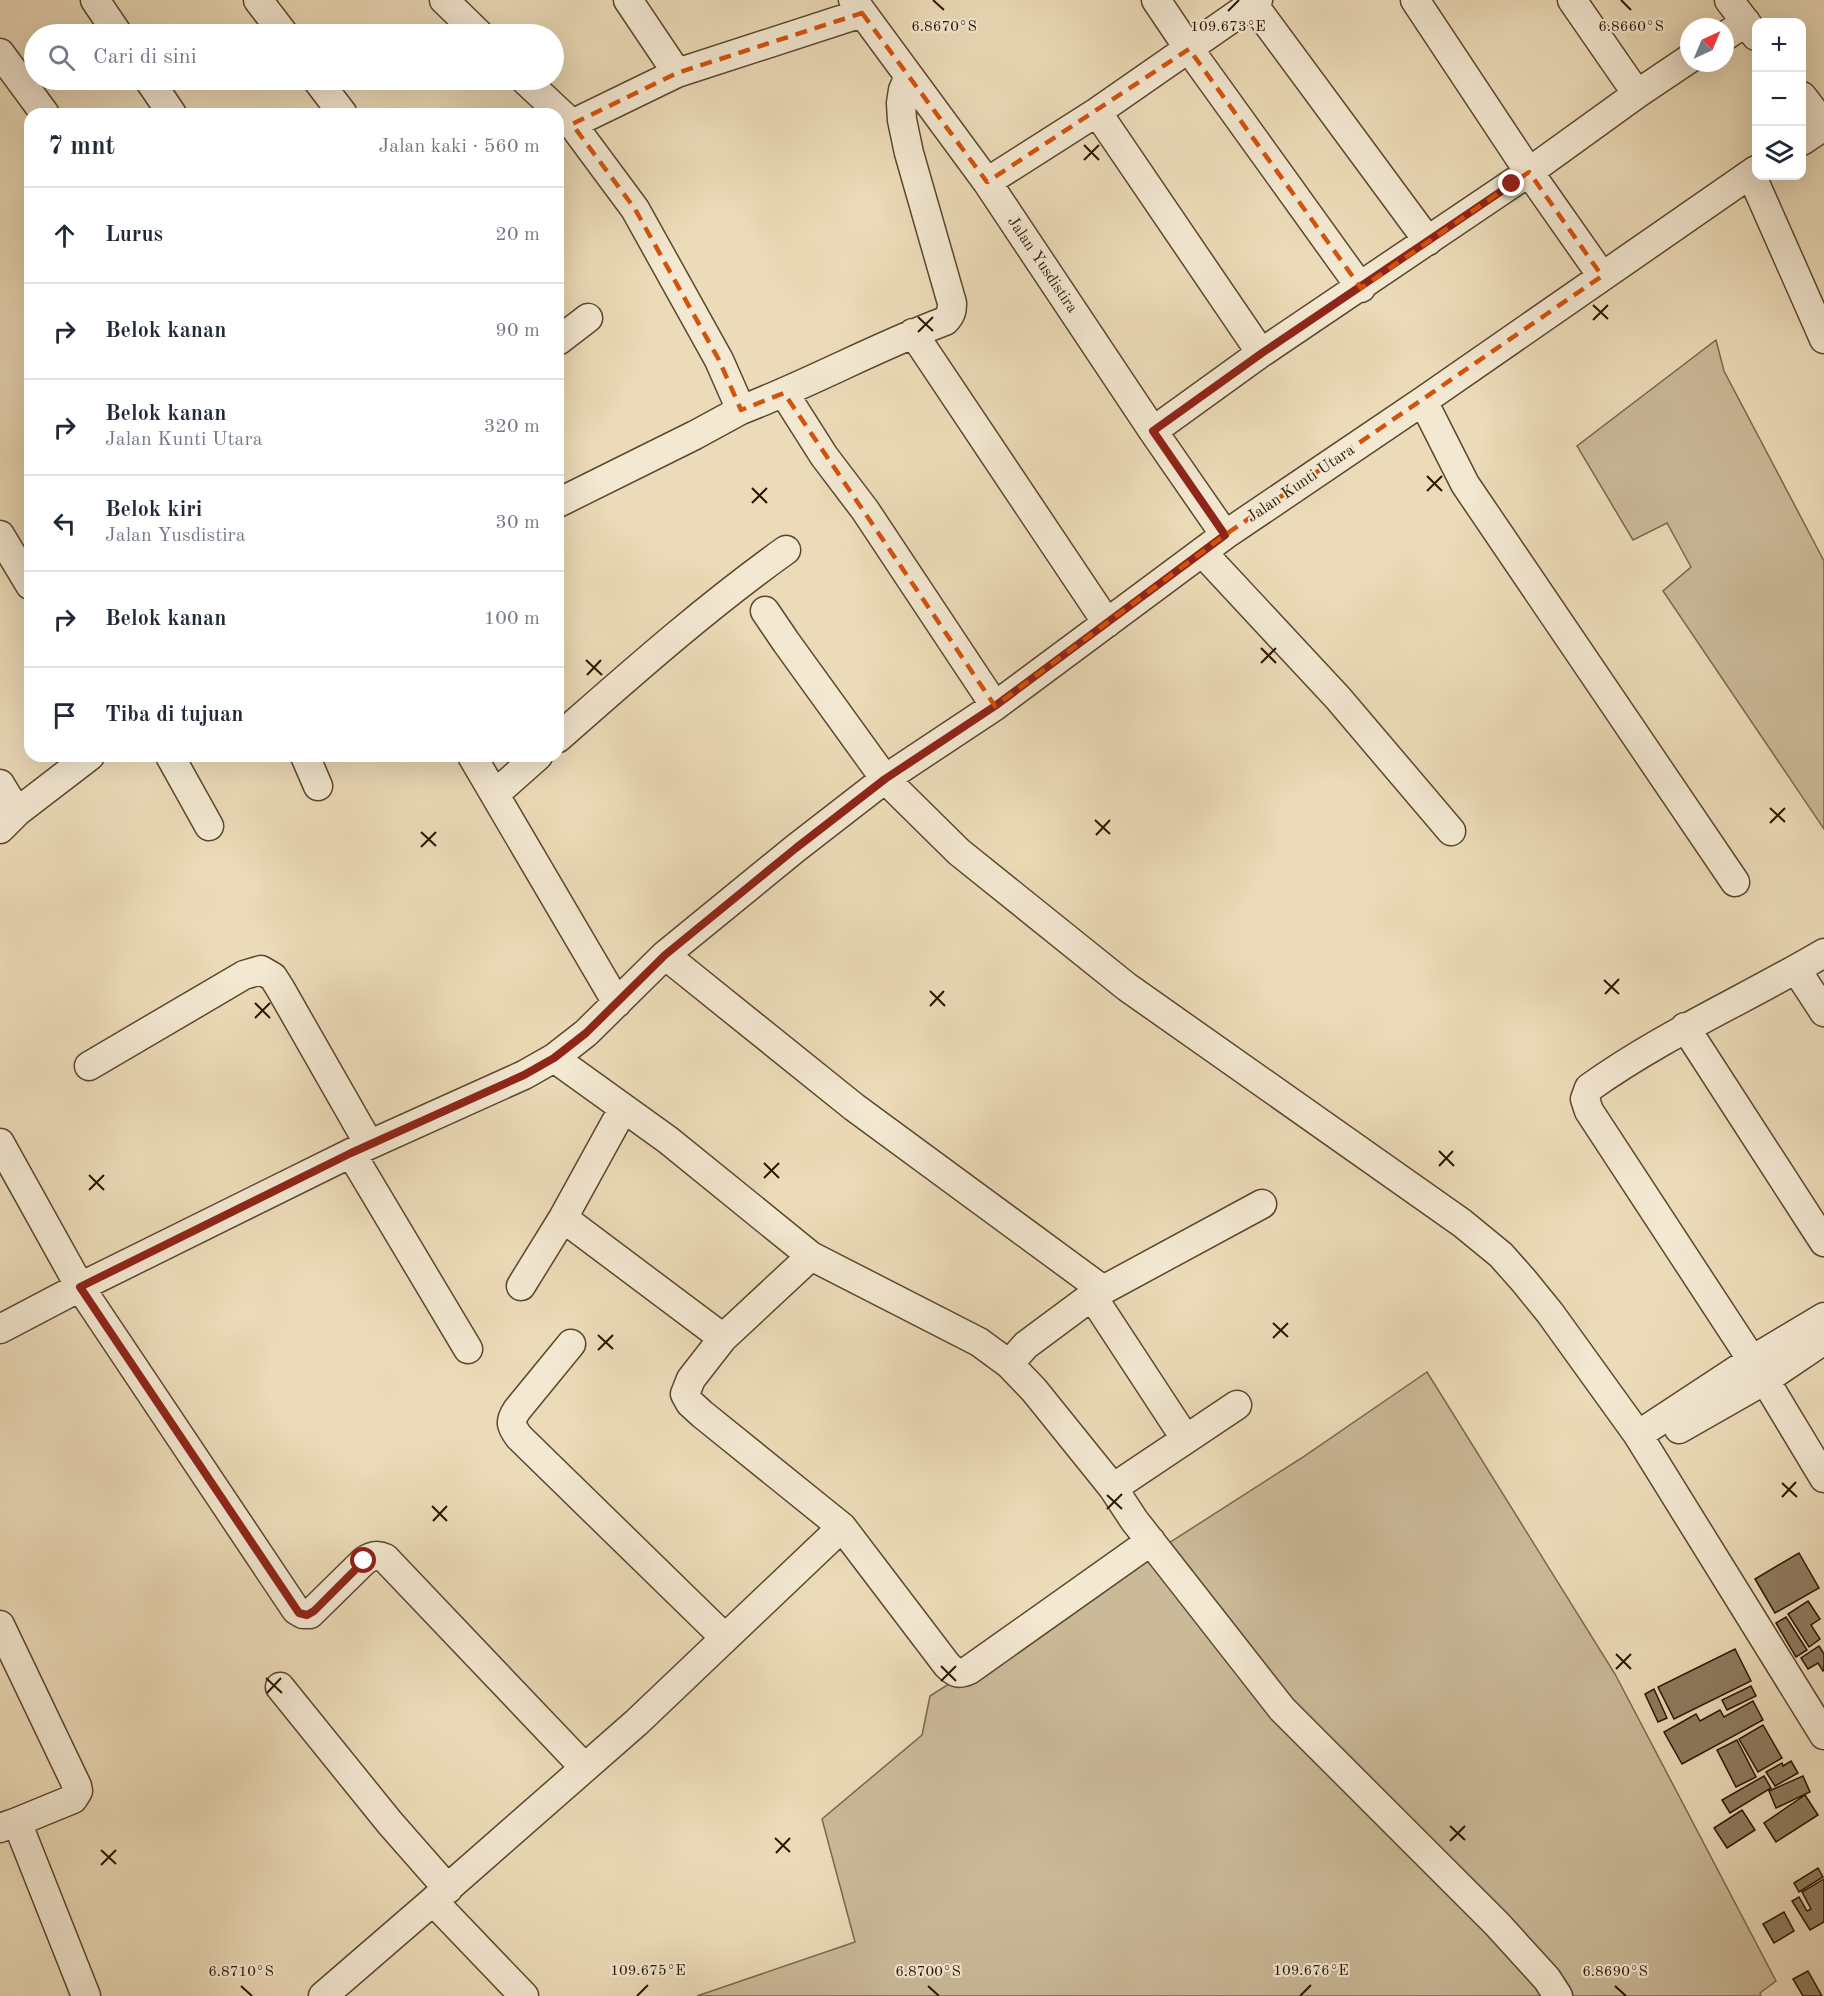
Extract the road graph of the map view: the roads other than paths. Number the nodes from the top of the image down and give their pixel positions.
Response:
1 (95, 0) edge
2 (258, 0) edge
3 (444, 0) edge
4 (628, 0) edge
5 (1156, 0) edge
6 (1415, 0) edge
7 (1572, 0) edge
8 (1255, 2) edge
9 (857, 7) edge
10 (111, 24) edge
11 (276, 24) edge
12 (469, 24) edge
13 (1189, 49) junction
14 (0, 53) edge
15 (1680, 65) edge
16 (677, 73) junction
17 (909, 76) junction
18 (24, 86) edge
19 (27, 90) edge
20 (155, 90) edge
21 (325, 90) edge
22 (536, 90) edge
23 (1637, 94) junction
24 (1806, 101) edge
25 (41, 108) edge
26 (165, 108) edge
27 (338, 108) edge
28 (555, 108) edge
29 (1097, 112) junction
30 (564, 117) edge
31 (572, 124) junction
32 (1824, 126) edge
33 (1806, 138) edge
34 (1529, 172) junction
35 (1752, 173) edge
36 (1757, 180) edge
37 (987, 182) junction
38 (1428, 241) junction
39 (1602, 276) junction
40 (1361, 288) junction
41 (588, 318) dead end
42 (913, 333) junction
43 (564, 336) edge
44 (1824, 339) edge
45 (1262, 353) junction
46 (784, 393) junction
47 (1423, 401) junction
48 (741, 410) junction
49 (1153, 431) junction
50 (564, 500) edge
51 (0, 535) edge
52 (1225, 535) junction
53 (786, 550) dead end
54 (1202, 552) junction
55 (24, 575) edge
56 (765, 611) dead end
57 (1107, 623) junction
58 (995, 706) junction
59 (564, 733) edge
60 (82, 762) edge
61 (173, 762) edge
62 (308, 762) edge
63 (476, 762) edge
64 (531, 762) edge
65 (885, 779) junction
66 (0, 784) edge
67 (318, 786) dead end
68 (495, 794) junction
69 (9, 820) edge
70 (209, 826) dead end
71 (1450, 831) dead end
72 (1735, 882) dead end
73 (1824, 953) edge
74 (665, 955) junction
75 (1796, 969) junction
76 (617, 1003) junction
77 (1824, 1012) edge
78 (1685, 1027) junction
79 (554, 1058) junction
80 (89, 1066) dead end
81 (623, 1109) junction
82 (0, 1143) edge
83 (360, 1148) junction
84 (1262, 1204) dead end
85 (563, 1218) junction
86 (1824, 1242) edge
87 (811, 1256) junction
88 (521, 1286) dead end
89 (80, 1287) junction
90 (1098, 1293) junction
91 (1824, 1317) edge
92 (0, 1329) edge
93 (723, 1338) junction
94 (1824, 1340) edge
95 (571, 1344) dead end
96 (468, 1349) dead end
97 (1009, 1364) junction
98 (1759, 1370) junction
99 (1237, 1405) dead end
100 (1185, 1438) junction
101 (1643, 1443) junction
102 (1824, 1478) edge
103 (1113, 1488) junction
104 (842, 1527) junction
105 (1151, 1541) junction
106 (0, 1625) edge
107 (725, 1638) junction
108 (280, 1687) dead end
109 (1819, 1717) edge
110 (584, 1767) junction
111 (9, 1825) edge
112 (441, 1895) junction
113 (86, 1996) edge
114 (323, 1996) edge
115 (524, 1996) edge
116 (1558, 1996) edge

1 - 10 street
2 - 11 street
3 - 12 street
4 - 16 street
5 - 13 street
6 - 34 street
7 - 23 street
8 - 13 street
8 - 38 street
9 - 16 street
9 - 17 street, Jalan Yusdistira
13 - 29 street
13 - 40 street
14 - 18 street
15 - 23 street
16 - 31 street
17 - 37 street, Jalan Yusdistira
17 - 42 street
19 - 25 street
20 - 26 street
21 - 27 street
22 - 28 street
23 - 34 street
24 - 32 street
29 - 37 street
29 - 45 street
30 - 31 street
31 - 48 street
32 - 33 street
34 - 38 street
34 - 39 street
35 - 39 street, Jalan Kunti Utara
36 - 44 street
37 - 49 street, Jalan Yusdistira
38 - 40 street
39 - 47 street, Jalan Kunti Utara
40 - 45 street
41 - 43 street
42 - 46 street
42 - 57 street
45 - 49 street
46 - 48 street
46 - 58 street
47 - 52 street, Jalan Kunti Utara
47 - 72 street
48 - 50 street
49 - 52 street, Jalan Yusdistira
51 - 55 street
52 - 54 street, Jalan Kunti Utara
53 - 59 street
54 - 57 street, Jalan Kunti Utara
54 - 71 street
56 - 65 street
57 - 58 street, Jalan Kunti Utara
58 - 65 street, Jalan Kunti Utara
60 - 69 street
61 - 70 street
62 - 67 street
63 - 68 street
64 - 68 street
65 - 74 street, Jalan Kunti Utara
65 - 101 street
66 - 69 street
68 - 76 street
73 - 75 street
74 - 76 street, Jalan Kunti Utara
74 - 90 street
75 - 77 street
75 - 78 street
76 - 79 street, Jalan Kunti Utara
78 - 86 street
78 - 98 street
79 - 81 street
79 - 83 street, Jalan Kunti Utara
80 - 83 street
81 - 85 street
81 - 87 street
82 - 89 street
83 - 89 street, Jalan Kunti Utara
83 - 96 street
84 - 90 street
85 - 88 street
85 - 93 street
87 - 93 street
87 - 97 street
89 - 92 street, Jalan Kunti Utara
89 - 110 street
90 - 97 street
90 - 100 street
91 - 98 street
93 - 104 street
94 - 98 street
95 - 107 street
97 - 103 street
98 - 101 street
98 - 102 street
99 - 100 street
100 - 103 street
101 - 109 street
103 - 105 street
104 - 105 street
104 - 107 street
105 - 116 street
106 - 111 street
107 - 110 street
108 - 112 street
110 - 112 street
111 - 113 street
112 - 114 street
112 - 115 street

